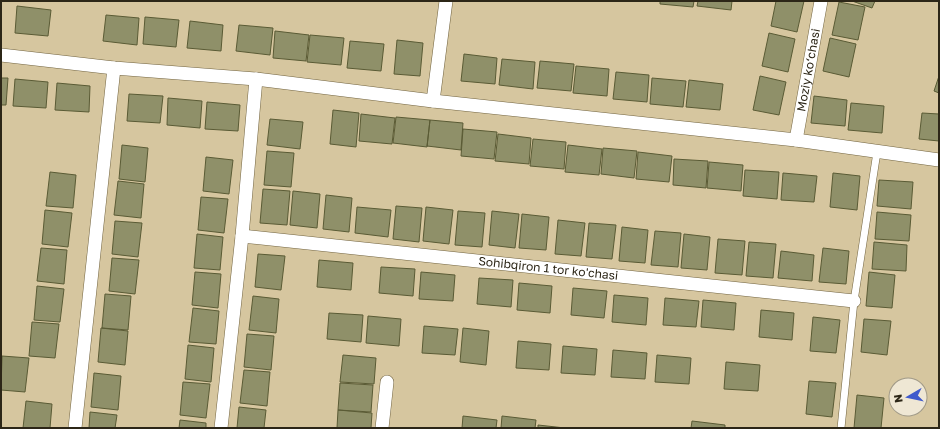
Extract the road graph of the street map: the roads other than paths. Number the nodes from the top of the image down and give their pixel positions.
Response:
1 (446, 1) edge
2 (821, 1) edge
3 (1, 56) edge
4 (114, 68) junction
5 (256, 79) junction
6 (433, 101) junction
7 (796, 140) junction
8 (877, 152) junction
9 (939, 160) edge
10 (242, 236) junction
11 (854, 301) junction
12 (387, 382) dead end
13 (75, 428) edge
14 (221, 428) edge
15 (382, 428) edge
16 (841, 428) edge

1 - 6 street
2 - 7 street, Moziy ko‘chasi
3 - 4 street
4 - 5 street
4 - 13 street
5 - 6 street
5 - 10 street
6 - 7 street
7 - 8 street
8 - 9 street
8 - 11 lane
10 - 11 street, Sohibqiron 1 tor ko'chasi
10 - 14 street
11 - 16 lane
12 - 15 street

